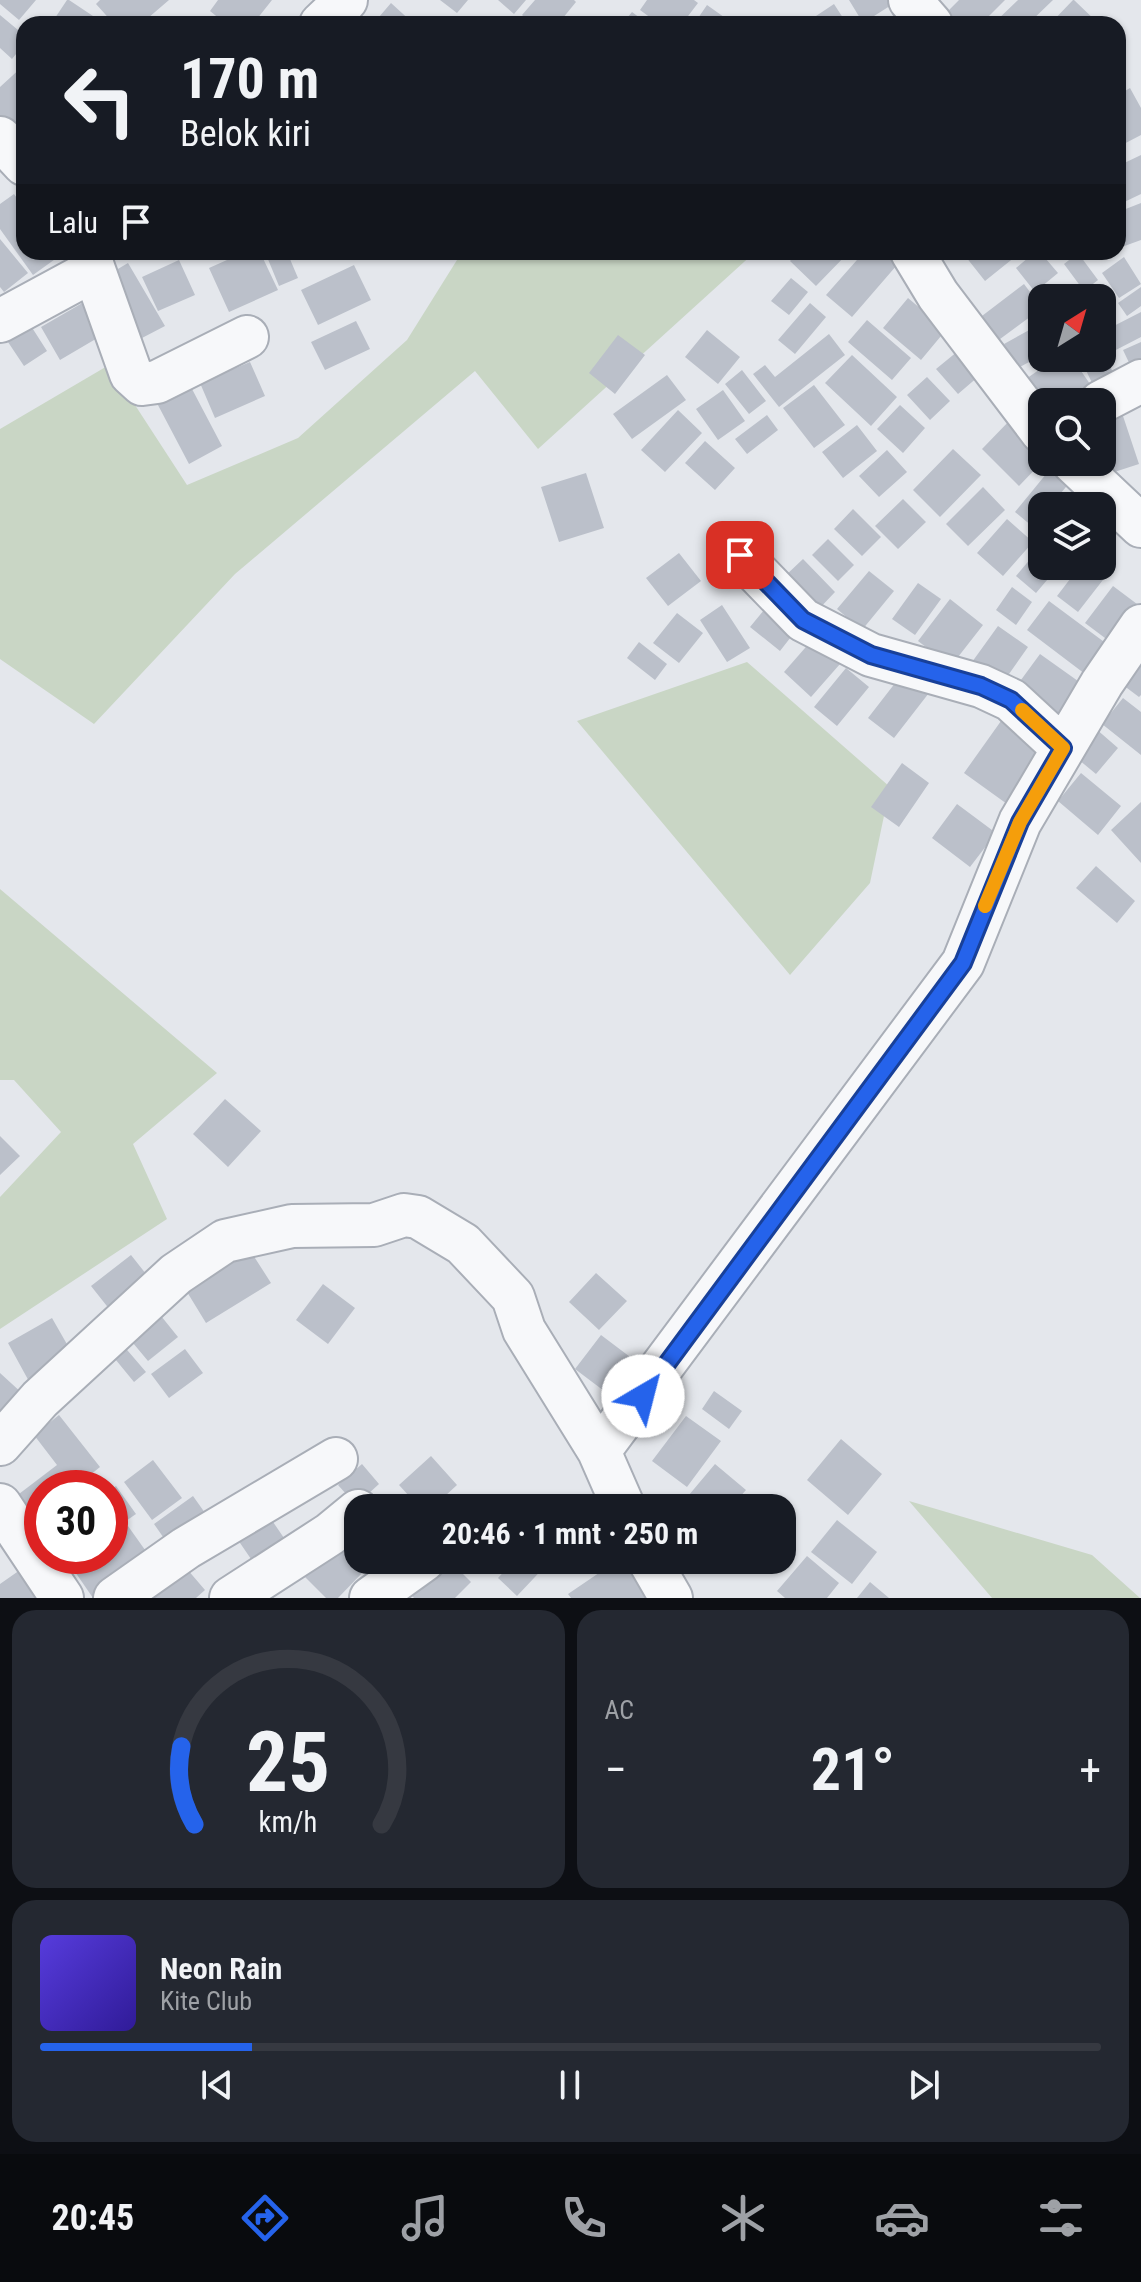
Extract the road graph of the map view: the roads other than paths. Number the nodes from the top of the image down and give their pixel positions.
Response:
1 (346, 0) edge
2 (910, 0) edge
3 (329, 16) edge
4 (924, 16) edge
5 (0, 138) edge
6 (16, 155) edge
7 (917, 260) edge
8 (91, 261) edge
9 (0, 321) edge
10 (247, 337) dead end
11 (1141, 381) edge
12 (1116, 394) edge
13 (1028, 414) edge
14 (1088, 476) edge
15 (1141, 526) edge
16 (740, 555) dead end
17 (1141, 626) edge
18 (1063, 748) junction
19 (0, 1444) edge
20 (599, 1451) junction
21 (336, 1459) dead end
22 (618, 1494) edge
23 (0, 1505) edge
24 (344, 1522) edge
25 (186, 1548) junction
26 (404, 1574) edge
27 (657, 1574) edge
28 (62, 1598) edge
29 (115, 1598) edge
30 (220, 1598) edge
31 (231, 1598) edge
32 (371, 1598) edge
33 (671, 1598) edge

1 - 3 street
2 - 4 street
5 - 6 street
7 - 13 street
8 - 9 street
8 - 10 street
11 - 12 street
14 - 15 street
16 - 18 street
17 - 18 street
18 - 20 street
19 - 20 street
20 - 22 street
21 - 25 street
23 - 28 street
24 - 31 street
25 - 29 street
25 - 30 street
26 - 32 street
27 - 33 street

